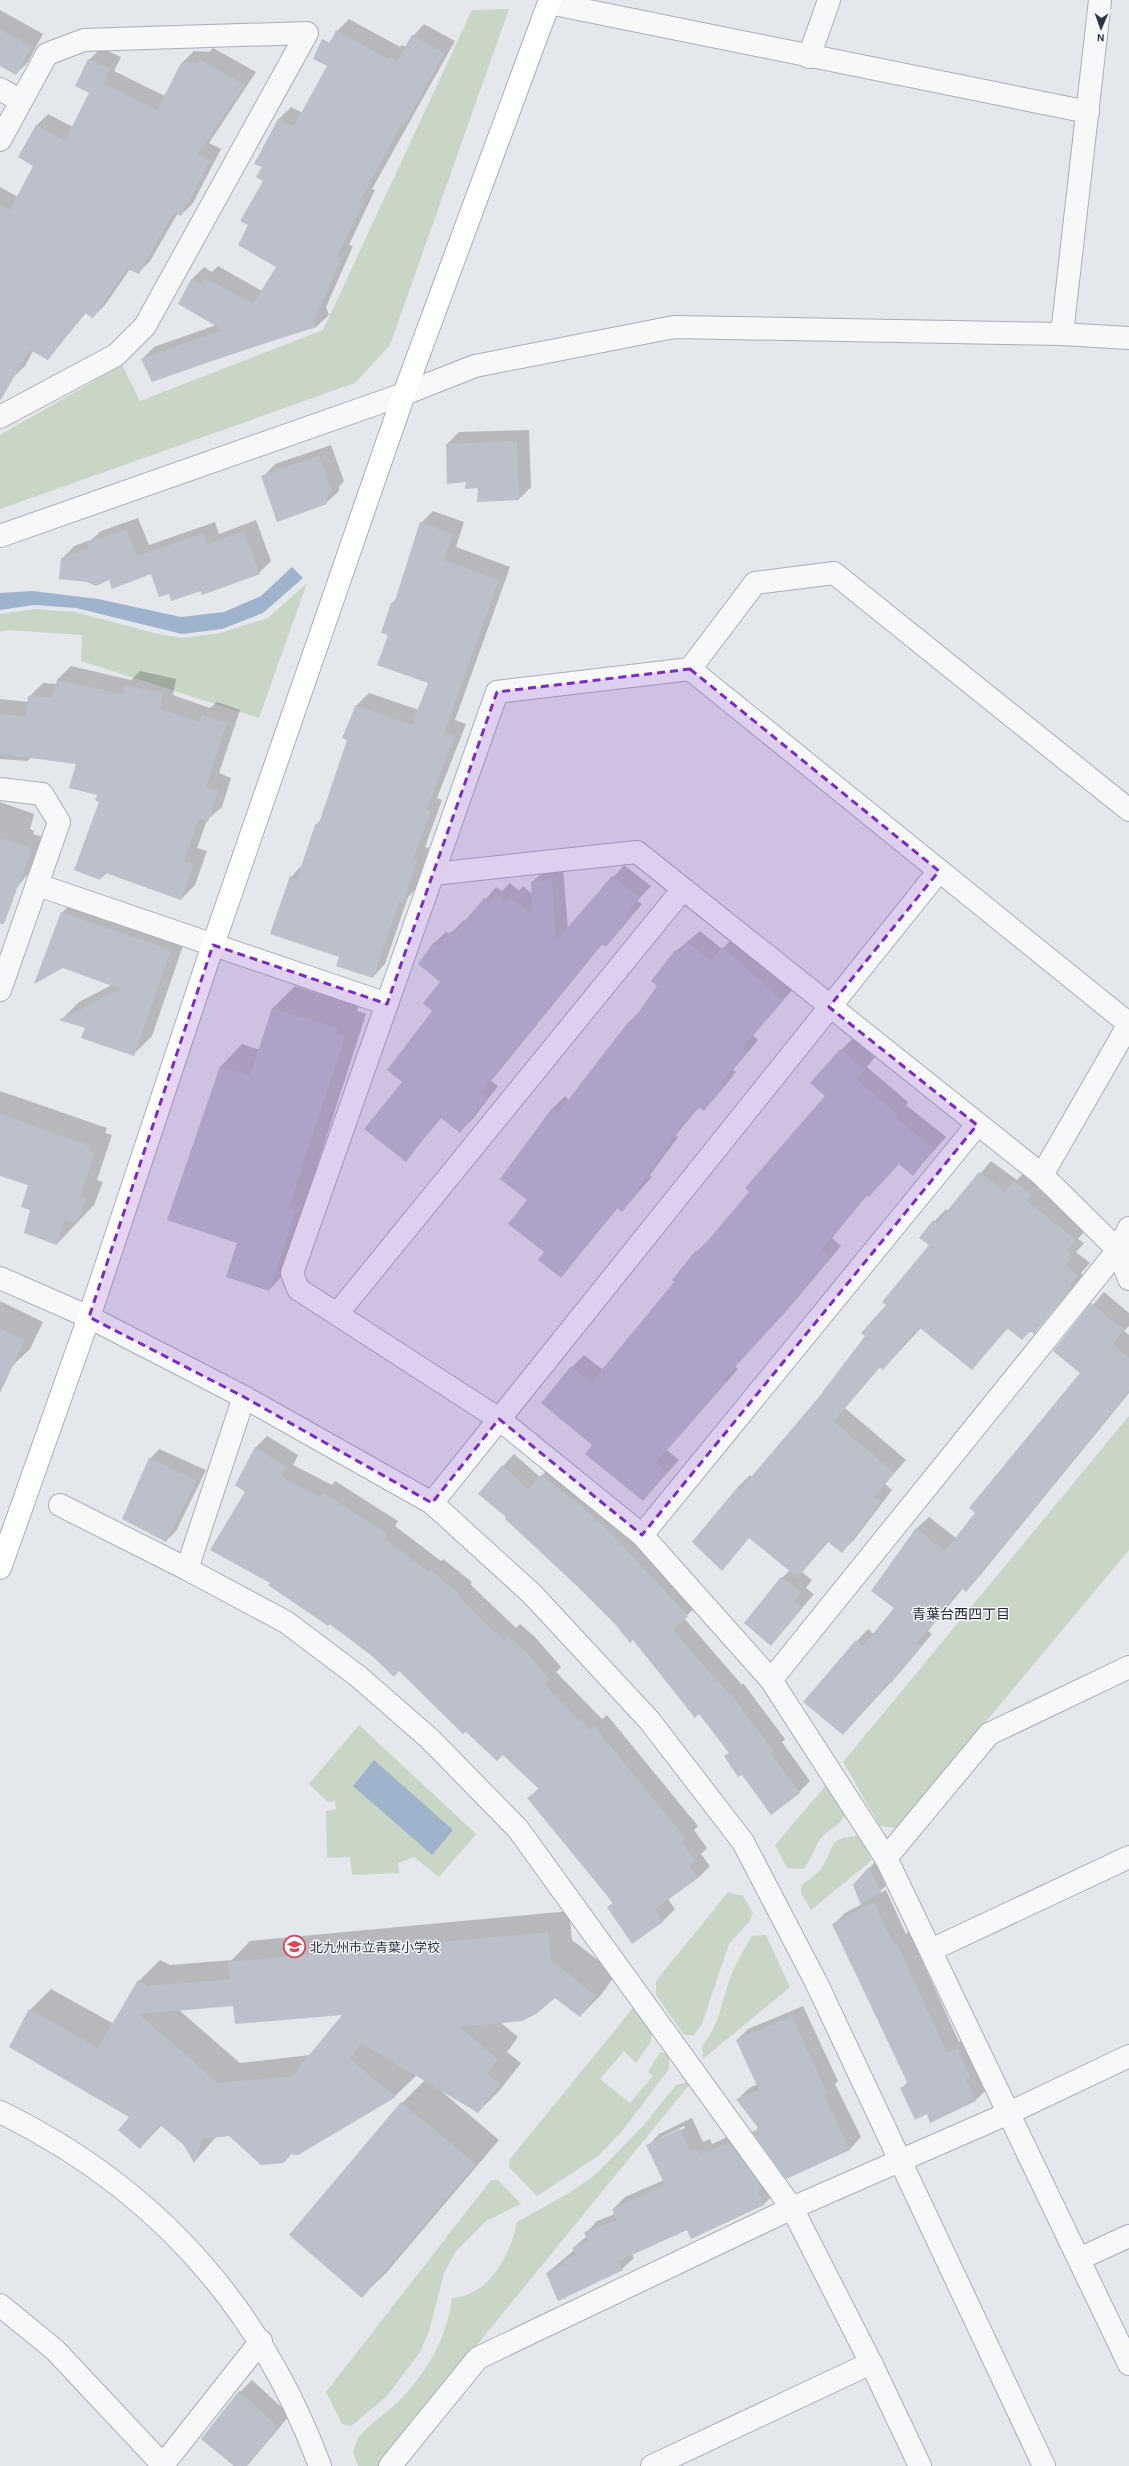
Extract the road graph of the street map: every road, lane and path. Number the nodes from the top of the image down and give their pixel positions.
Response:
1 (830, 0) edge
2 (1100, 0) edge
3 (549, 1) edge
4 (809, 57) junction
5 (0, 89) edge
6 (21, 101) junction
7 (1088, 112) junction
8 (0, 140) edge
9 (1062, 334) junction
10 (1129, 338) edge
11 (404, 394) junction
12 (0, 417) edge
13 (0, 536) edge
14 (690, 669) junction
15 (0, 789) edge
16 (1129, 810) edge
17 (938, 870) junction
18 (433, 874) junction
19 (38, 885) junction
20 (683, 889) junction
21 (213, 945) junction
22 (0, 990) edge
23 (387, 1004) junction
24 (829, 1007) junction
25 (1129, 1024) edge
26 (977, 1125) junction
27 (1042, 1175) junction
28 (1129, 1228) edge
29 (1118, 1250) junction
30 (0, 1278) edge
31 (1129, 1279) edge
32 (337, 1314) junction
33 (89, 1317) junction
34 (244, 1397) junction
35 (499, 1419) junction
36 (432, 1503) junction
37 (60, 1506) dead end
38 (642, 1535) junction
39 (0, 1568) edge
40 (187, 1569) junction
41 (1129, 1667) edge
42 (771, 1680) junction
43 (1129, 1857) edge
44 (886, 1858) junction
45 (932, 1950) junction
46 (1129, 2056) edge
47 (0, 2112) edge
48 (1009, 2113) junction
49 (900, 2161) junction
50 (792, 2208) junction
51 (1129, 2236) edge
52 (1079, 2259) junction
53 (0, 2305) edge
54 (261, 2342) junction
55 (871, 2363) junction
56 (1129, 2364) edge
57 (162, 2466) edge
58 (320, 2466) edge
59 (390, 2466) edge
60 (652, 2466) edge
61 (920, 2466) edge
62 (1044, 2466) edge

1 - 4 street
2 - 7 street
3 - 4 street
3 - 11 street
4 - 7 street
5 - 6 street
6 - 8 street
6 - 12 street
7 - 9 street
9 - 10 street
9 - 11 street
11 - 13 street
11 - 21 street
14 - 16 street
14 - 17 street
14 - 18 street
15 - 19 street
17 - 24 street
17 - 25 street
18 - 20 street
18 - 23 street
19 - 21 street
19 - 22 street
20 - 24 street
20 - 32 street
21 - 23 street
21 - 33 street
23 - 32 street
24 - 26 street
24 - 35 street
25 - 27 street
26 - 27 street
26 - 38 street
27 - 29 street
28 - 29 street
29 - 31 street
29 - 42 street
30 - 33 street
32 - 35 street
33 - 34 street
33 - 39 street
34 - 36 street
34 - 40 street
35 - 36 street
35 - 38 street
36 - 49 street
37 - 40 street
38 - 42 street
40 - 50 street
41 - 44 street
42 - 44 street
43 - 45 street
44 - 45 street
45 - 48 street
46 - 48 street
47 - 54 street
48 - 49 street
48 - 52 street
49 - 50 street
49 - 62 street
50 - 55 street
50 - 59 street
51 - 52 street
52 - 56 street
53 - 57 street
54 - 57 street
54 - 58 street
55 - 60 street
55 - 61 street

